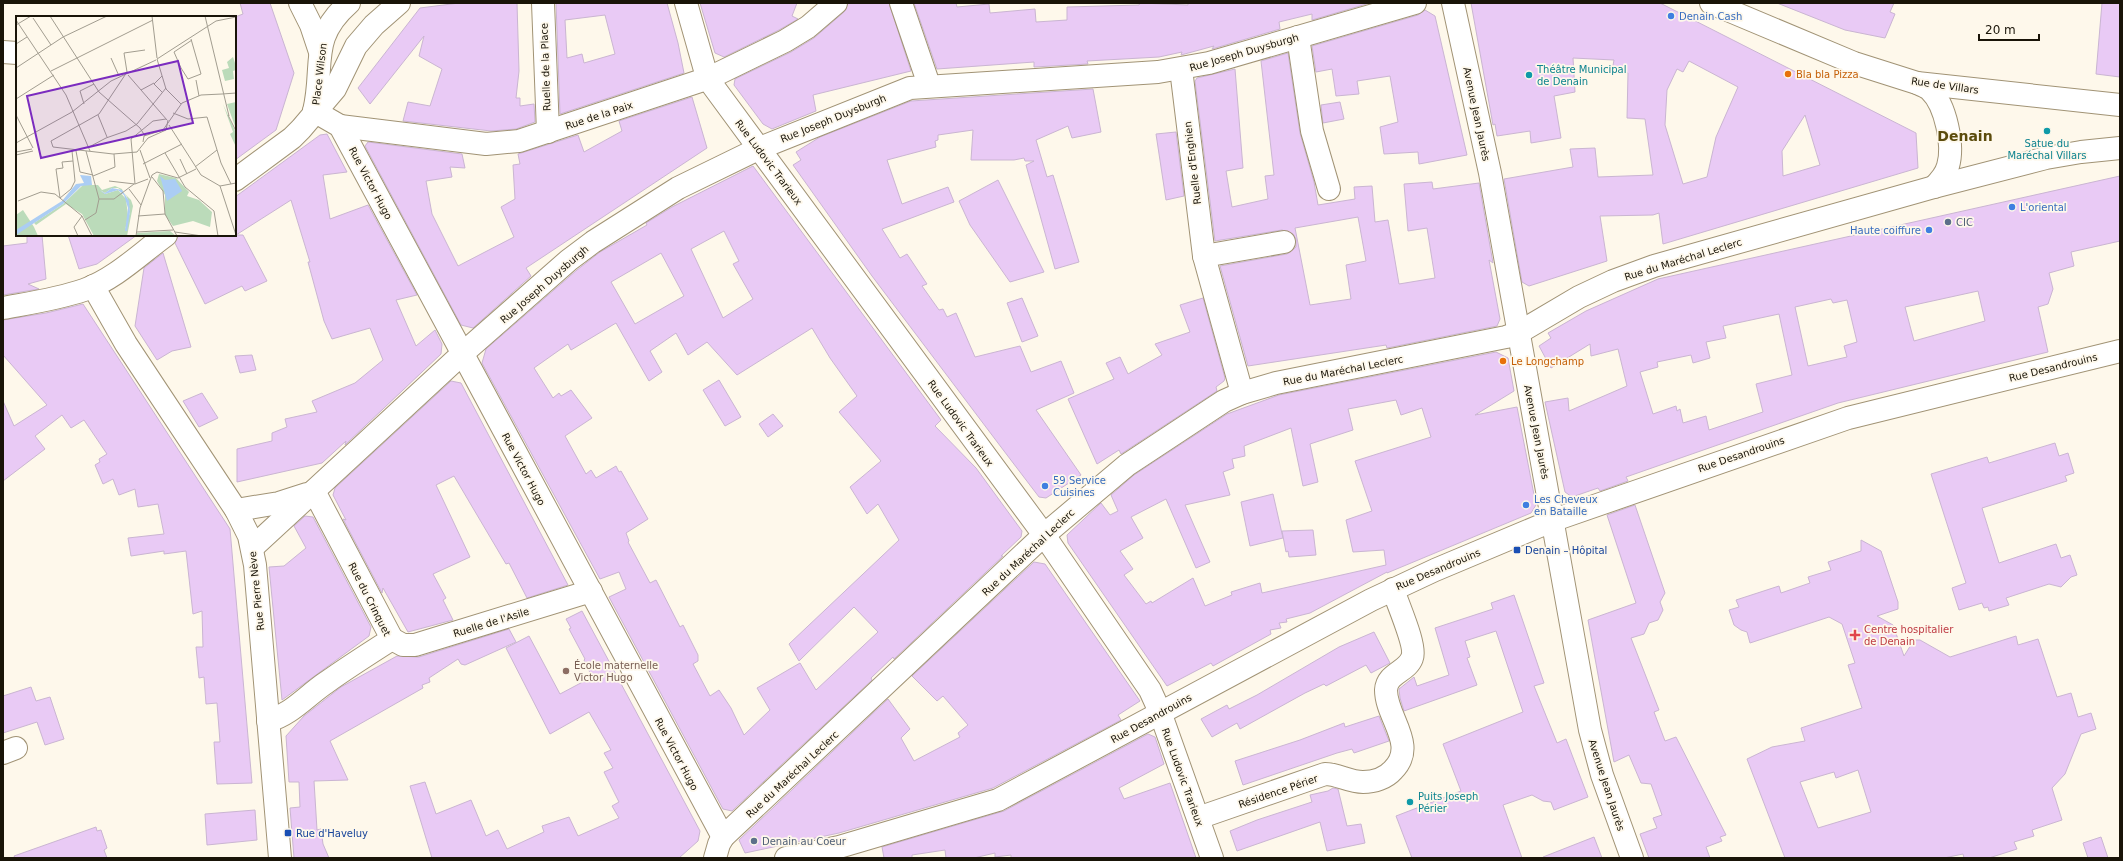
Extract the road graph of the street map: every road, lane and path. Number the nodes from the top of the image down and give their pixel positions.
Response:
1 (300, 3) edge
2 (349, 3) edge
3 (357, 3) edge
4 (399, 3) edge
5 (543, 3) edge
6 (686, 3) edge
7 (836, 3) edge
8 (901, 3) edge
9 (1415, 3) edge
10 (1453, 3) edge
11 (1711, 3) edge
12 (1298, 37) junction
13 (356, 46) junction
14 (3, 52) edge
15 (320, 52) junction
16 (16, 53) edge
17 (1181, 69) junction
18 (708, 78) junction
19 (1917, 82) junction
20 (929, 85) junction
21 (2120, 105) edge
22 (314, 111) junction
23 (340, 126) junction
24 (548, 132) junction
25 (760, 148) junction
26 (2120, 148) edge
27 (236, 179) edge
28 (1934, 187) junction
29 (1329, 189) dead end
30 (165, 236) edge
31 (1284, 242) dead end
32 (1204, 256) junction
33 (93, 286) junction
34 (3, 308) edge
35 (1518, 333) junction
36 (2120, 351) edge
37 (462, 354) junction
38 (1242, 393) junction
39 (314, 491) junction
40 (236, 510) junction
41 (1554, 520) junction
42 (1044, 535) junction
43 (252, 548) junction
44 (1393, 588) junction
45 (590, 591) junction
46 (392, 639) junction
47 (1160, 712) junction
48 (268, 721) junction
49 (1198, 818) junction
50 (723, 837) junction
51 (840, 852) edge
52 (278, 853) edge
53 (715, 858) edge
54 (786, 858) edge
55 (1212, 858) edge
56 (1632, 858) edge

1 - 15 street
2 - 15 street, Place Wilson
3 - 13 street
4 - 13 street, Place Wilson
5 - 24 street, Ruelle de la Place
6 - 18 street, Rue Ludovic Trarieux
7 - 18 street, Rue de la Paix
8 - 20 street
9 - 12 street, Rue Joseph Duysburgh
10 - 35 street, Avenue Jean Jaurès
11 - 19 street, Rue de Villars
12 - 17 street, Rue Joseph Duysburgh
12 - 29 street
13 - 22 street, Place Wilson
14 - 16 street
15 - 22 street, Place Wilson
17 - 20 street, Rue Joseph Duysburgh
17 - 32 street, Ruelle d'Enghien
18 - 24 street, Rue de la Paix
18 - 25 street, Rue Ludovic Trarieux
19 - 21 street, Rue de Villars
19 - 28 street
20 - 25 street, Rue Joseph Duysburgh
22 - 23 street
22 - 27 street
23 - 24 street, Rue de la Paix
23 - 37 street, Rue Victor Hugo
25 - 37 street, Rue Joseph Duysburgh
25 - 42 street, Rue Ludovic Trarieux
26 - 28 street, Rue du Maréchal Leclerc
28 - 35 street, Rue du Maréchal Leclerc
30 - 33 street
31 - 32 street
32 - 38 street, Ruelle d'Enghien
33 - 34 street
33 - 40 street, Rue Pierre Nève
35 - 38 street, Rue du Maréchal Leclerc
35 - 41 street, Avenue Jean Jaurès
36 - 41 street, Rue Desandrouins
37 - 39 street, Rue Joseph Duysburgh
37 - 45 street, Rue Victor Hugo
38 - 42 street, Rue du Maréchal Leclerc
39 - 40 street, Rue Joseph Duysburgh
39 - 43 street, Rue Joseph Duysburgh
39 - 46 street, Rue du Crinquet
40 - 43 street, Rue Pierre Nève
41 - 44 street, Rue Desandrouins
41 - 56 street, Avenue Jean Jaurès
42 - 47 street, Rue Ludovic Trarieux
42 - 50 street, Rue du Maréchal Leclerc
43 - 48 street, Rue Pierre Nève
44 - 47 street, Rue Desandrouins
44 - 49 street, Résidence Périer
45 - 46 street, Ruelle de l'Asile
45 - 50 street, Rue Victor Hugo
46 - 48 street, Rue du Crinquet
47 - 49 street, Rue Ludovic Trarieux
47 - 51 street, Rue Desandrouins
48 - 52 street, Rue Pierre Nève
49 - 55 street, Rue Ludovic Trarieux
50 - 53 street, Rue du Maréchal Leclerc
51 - 54 street, Rue Desandrouins

